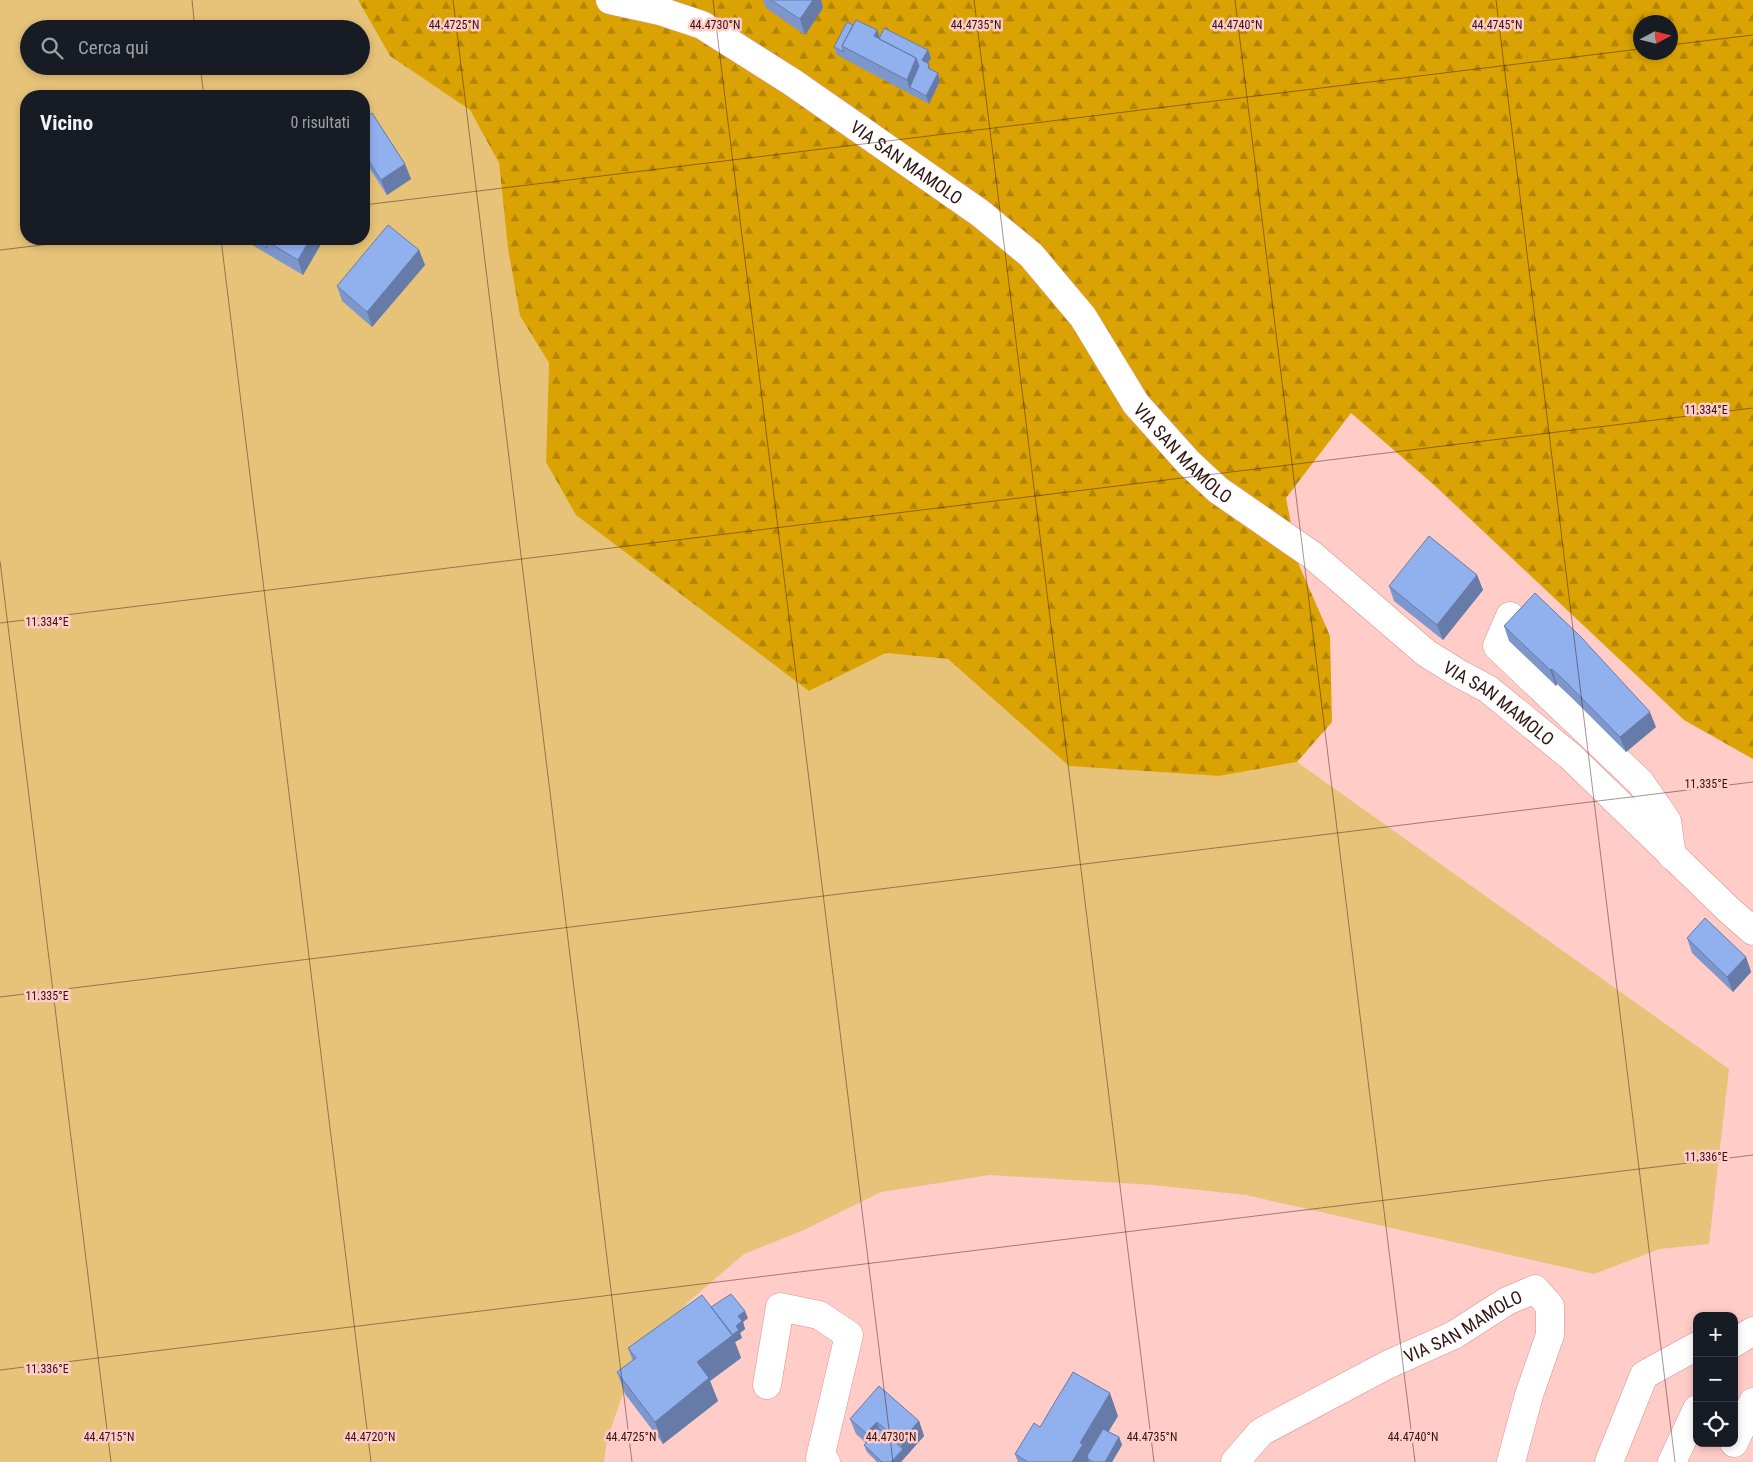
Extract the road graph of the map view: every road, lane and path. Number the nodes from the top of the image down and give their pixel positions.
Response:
1 (610, 0) edge
2 (1510, 616) edge
3 (1672, 856) junction
4 (1753, 931) edge
5 (1753, 1331) edge
6 (1738, 1340) edge
7 (1693, 1348) edge
8 (767, 1385) dead end
9 (1753, 1402) edge
10 (1693, 1418) edge
11 (1738, 1434) edge
12 (1732, 1447) edge
13 (826, 1462) edge
14 (1235, 1462) edge
15 (1511, 1462) edge
16 (1609, 1462) edge
17 (1672, 1462) edge
18 (1726, 1462) edge

1 - 3 street, VIA SAN MAMOLO
2 - 3 street
3 - 4 street, VIA SAN MAMOLO
5 - 6 street
7 - 16 street
8 - 13 street
9 - 11 street
10 - 17 street
12 - 18 street
14 - 15 street, VIA SAN MAMOLO

